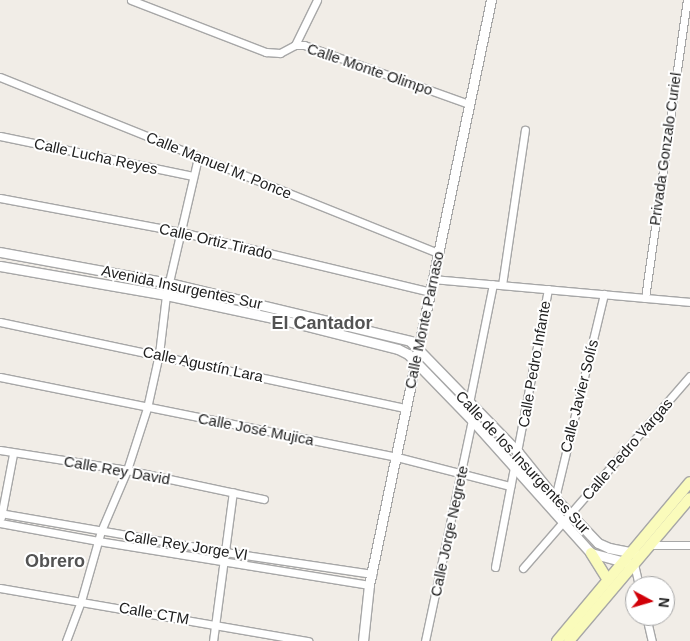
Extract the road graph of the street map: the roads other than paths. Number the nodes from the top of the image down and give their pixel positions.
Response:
1 (130, 0) edge
2 (317, 0) edge
3 (491, 0) edge
4 (688, 0) edge
5 (295, 45) junction
6 (0, 77) edge
7 (469, 104) junction
8 (525, 130) dead end
9 (0, 136) edge
10 (198, 157) junction
11 (192, 176) junction
12 (0, 198) edge
13 (182, 232) junction
14 (0, 252) edge
15 (438, 253) junction
16 (0, 266) edge
17 (433, 279) junction
18 (170, 282) junction
19 (492, 284) junction
20 (502, 285) junction
21 (548, 289) junction
22 (430, 292) junction
23 (604, 294) junction
24 (166, 295) junction
25 (644, 298) junction
26 (690, 302) edge
27 (0, 322) edge
28 (418, 348) junction
29 (159, 354) junction
30 (415, 362) junction
31 (690, 376) edge
32 (0, 377) edge
33 (469, 404) junction
34 (147, 408) junction
35 (406, 408) junction
36 (472, 420) junction
37 (0, 450) edge
38 (518, 452) junction
39 (14, 454) junction
40 (397, 456) junction
41 (515, 468) junction
42 (127, 470) junction
43 (461, 474) junction
44 (690, 482) edge
45 (510, 486) junction
46 (233, 492) junction
47 (264, 498) dead end
48 (555, 498) junction
49 (690, 498) edge
50 (1, 513) edge
51 (571, 514) junction
52 (564, 522) junction
53 (0, 524) edge
54 (101, 531) junction
55 (98, 541) junction
56 (650, 544) junction
57 (690, 545) edge
58 (225, 552) junction
59 (630, 552) junction
60 (592, 554) junction
61 (641, 554) junction
62 (224, 561) junction
63 (628, 563) junction
64 (495, 567) dead end
65 (523, 568) dead end
66 (372, 574) junction
67 (634, 576) edge
68 (608, 580) junction
69 (369, 585) junction
70 (0, 588) edge
71 (81, 601) junction
72 (216, 624) junction
73 (648, 626) edge
74 (66, 641) edge
75 (213, 641) edge
76 (308, 641) edge
77 (363, 641) edge
78 (425, 641) edge
79 (557, 641) edge
80 (569, 641) edge
81 (652, 641) edge

1 - 5 street, Calle Monte Olimpo
2 - 5 street
3 - 7 street, Calle Monte Parnaso
4 - 25 street, Privada Gonzalo Curiel
5 - 7 street, Calle Monte Olimpo
6 - 10 street, Calle Manuel M. Ponce
7 - 15 street, Calle Monte Parnaso
8 - 20 street
9 - 11 street, Calle Lucha Reyes
10 - 11 street
10 - 15 street, Calle Manuel M. Ponce
11 - 13 street
12 - 13 street, Calle Ortiz Tirado
13 - 18 street
13 - 22 street, Calle Ortiz Tirado
14 - 18 street, Avenida Insurgentes Sur
15 - 17 street, Calle Monte Parnaso
16 - 24 street, Calle de los Insurgentes Sur
17 - 19 street
17 - 22 street, Calle Monte Parnaso
18 - 24 street
18 - 28 street, Avenida Insurgentes Sur
19 - 20 street
19 - 33 street
20 - 21 street
21 - 23 street
21 - 38 street, Calle Pedro Infante
22 - 28 street, Calle Monte Parnaso
23 - 25 street
23 - 48 street, Calle Javier Solís
24 - 29 street
24 - 30 street, Calle de los Insurgentes Sur
25 - 26 street
27 - 29 street, Calle Agustín Lara
28 - 30 street, Calle Monte Parnaso
28 - 33 street, Calle de los Insurgentes Sur
29 - 34 street
29 - 35 street, Calle Agustín Lara
30 - 35 street, Calle Monte Parnaso
30 - 36 street, Calle de los Insurgentes Sur
31 - 51 street, Calle Pedro Vargas
32 - 34 street, Calle José Mujica
33 - 38 street, Calle de los Insurgentes Sur
34 - 40 street, Calle José Mujica
34 - 42 street
35 - 40 street, Calle Monte Parnaso
36 - 41 street, Calle de los Insurgentes Sur
36 - 43 street, Calle Jorge Negrete
37 - 39 street, Calle Rey David
38 - 41 street, Calle Pedro Infante
38 - 48 street, Calle de los Insurgentes Sur
39 - 42 street, Calle Rey David
39 - 50 street
40 - 43 street, Calle José Mujica
40 - 66 street, Calle Monte Parnaso
41 - 45 street, Calle Pedro Infante
41 - 52 street, Calle de los Insurgentes Sur
42 - 46 street, Calle Rey David
42 - 54 street
43 - 45 street, Calle José Mujica
43 - 78 street, Calle Jorge Negrete
44 - 59 main road
45 - 64 street, Calle Pedro Infante
46 - 47 street, Calle Rey David
46 - 58 street
48 - 51 street, Calle de los Insurgentes Sur
49 - 56 main road
50 - 53 street
50 - 54 street, Calle Rey Jorge VI
51 - 52 street, Calle Pedro Vargas
51 - 59 street, Calle de los Insurgentes Sur
52 - 60 street, Calle de los Insurgentes Sur
52 - 65 street, Calle Pedro Vargas
53 - 55 street, Calle Rey Jorge VI
54 - 55 street
54 - 58 street, Calle Rey Jorge VI
55 - 62 street, Calle Rey Jorge VI
55 - 71 street
56 - 57 street
56 - 61 main road
58 - 62 street
58 - 66 street, Calle Rey Jorge VI
59 - 61 street, Calle de los Insurgentes Sur
59 - 63 main road
60 - 63 street, Calle de los Insurgentes Sur
60 - 68 main road
61 - 63 main road
62 - 69 street, Calle Rey Jorge VI
62 - 72 street
63 - 67 street
63 - 68 main road
63 - 80 main road
66 - 69 street, Calle Monte Parnaso
68 - 79 main road
69 - 77 street, Calle Monte Parnaso
70 - 71 street, Calle CTM
71 - 72 street, Calle CTM
71 - 74 street
72 - 75 street
72 - 76 street, Calle CTM
73 - 81 street

